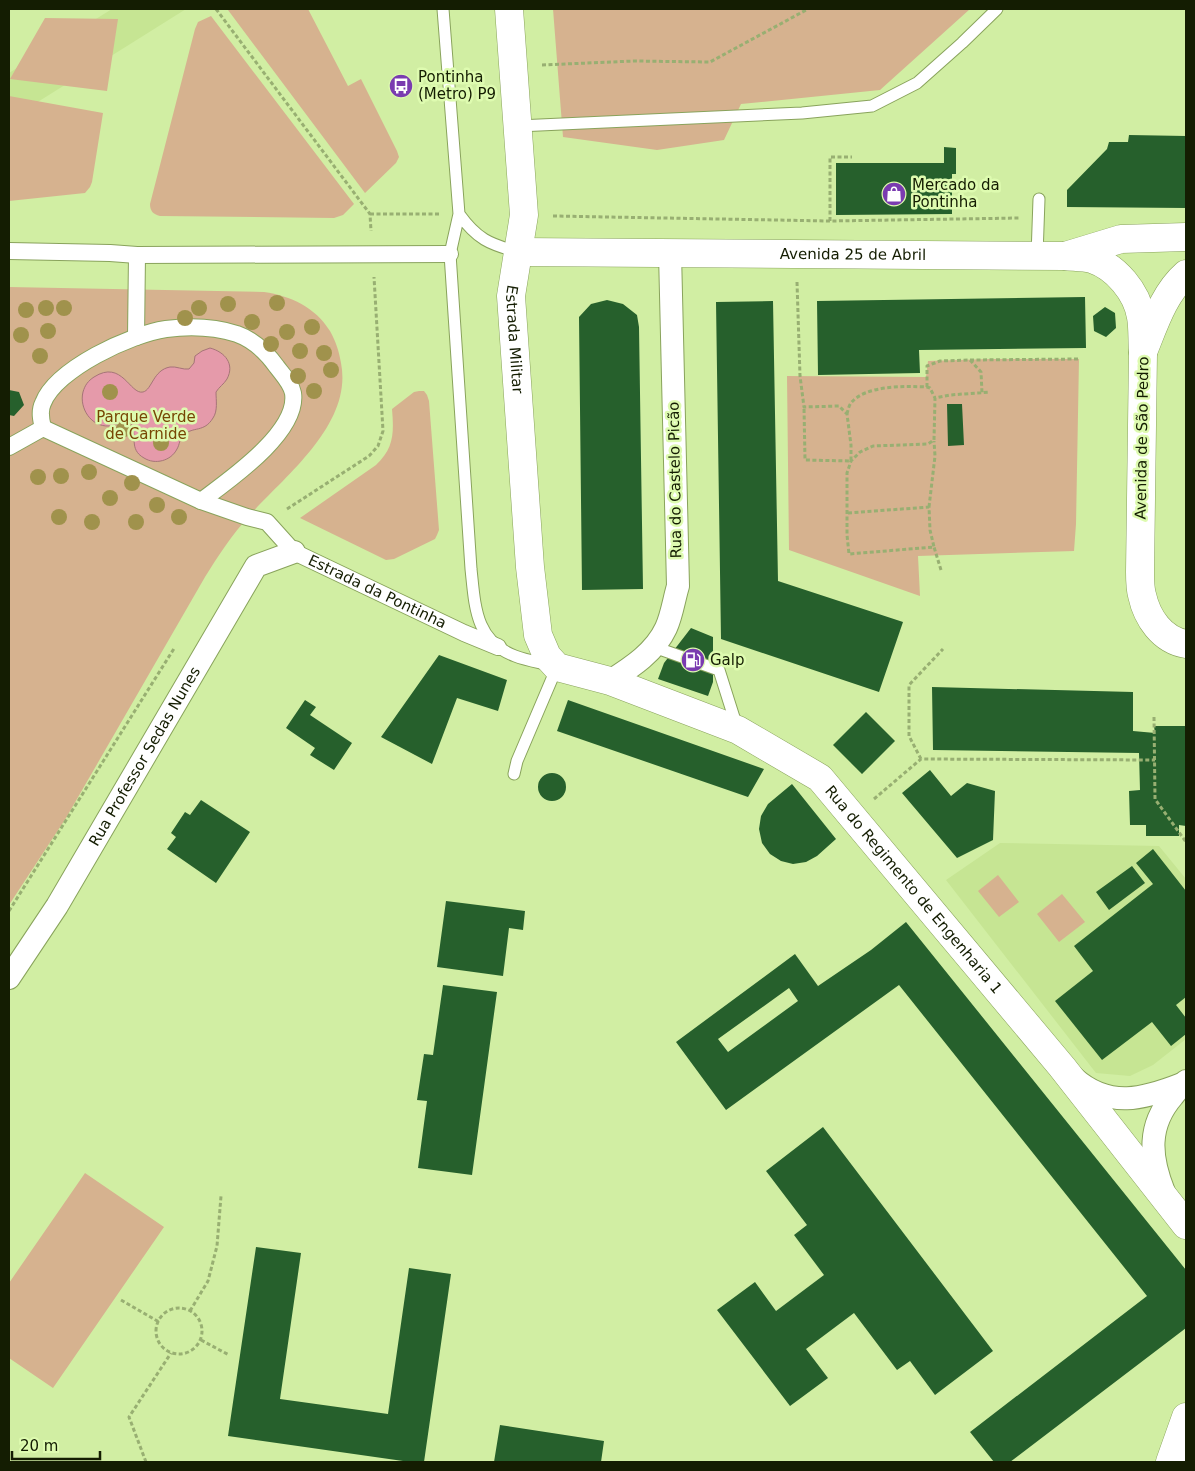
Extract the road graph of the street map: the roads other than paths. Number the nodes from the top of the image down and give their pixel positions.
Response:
1 (443, 9) edge
2 (510, 9) edge
3 (997, 9) edge
4 (518, 126) junction
5 (1038, 199) dead end
6 (459, 214) junction
7 (1186, 237) edge
8 (9, 251) edge
9 (518, 252) junction
10 (670, 253) junction
11 (450, 254) junction
12 (137, 255) junction
13 (1037, 256) junction
14 (1065, 256) junction
15 (1186, 274) edge
16 (136, 337) junction
17 (1143, 352) junction
18 (43, 428) junction
19 (9, 447) edge
20 (201, 501) junction
21 (294, 552) junction
22 (1186, 644) edge
23 (498, 647) junction
24 (654, 647) junction
25 (557, 666) junction
26 (610, 681) junction
27 (738, 730) junction
28 (514, 774) dead end
29 (9, 978) edge
30 (1062, 1067) junction
31 (1185, 1083) edge
32 (1180, 1218) edge
33 (1186, 1418) edge
34 (1170, 1462) edge

1 - 6 lane
2 - 4 main road, Estrada Militar
3 - 4 lane
4 - 9 main road, Estrada Militar
5 - 13 lane
6 - 9 lane
6 - 11 lane
7 - 14 main road, Avenida 25 de Abril
8 - 12 street
9 - 10 main road, Avenida 25 de Abril
9 - 25 main road, Estrada Militar
10 - 13 main road, Avenida 25 de Abril
10 - 24 street, Rua do Castelo Picão
11 - 12 street
11 - 23 lane
12 - 16 street
13 - 14 main road, Avenida 25 de Abril
14 - 17 main road, Avenida de São Pedro
15 - 17 main road
16 - 18 street
16 - 20 street
17 - 22 main road, Avenida de São Pedro
18 - 19 street
18 - 20 street
20 - 21 street, Estrada da Pontinha
21 - 23 street, Estrada da Pontinha
21 - 29 street, Rua Professor Sedas Nunes
23 - 25 lane
24 - 26 street, Rua do Castelo Picão
24 - 27 lane
25 - 26 main road, Rua do Regimento de Engenharia 1
25 - 28 lane
26 - 27 main road, Rua do Regimento de Engenharia 1
27 - 30 main road, Rua do Regimento de Engenharia 1
30 - 31 street
30 - 32 main road, Rua do Regimento de Engenharia 1
31 - 32 street
33 - 34 main road

